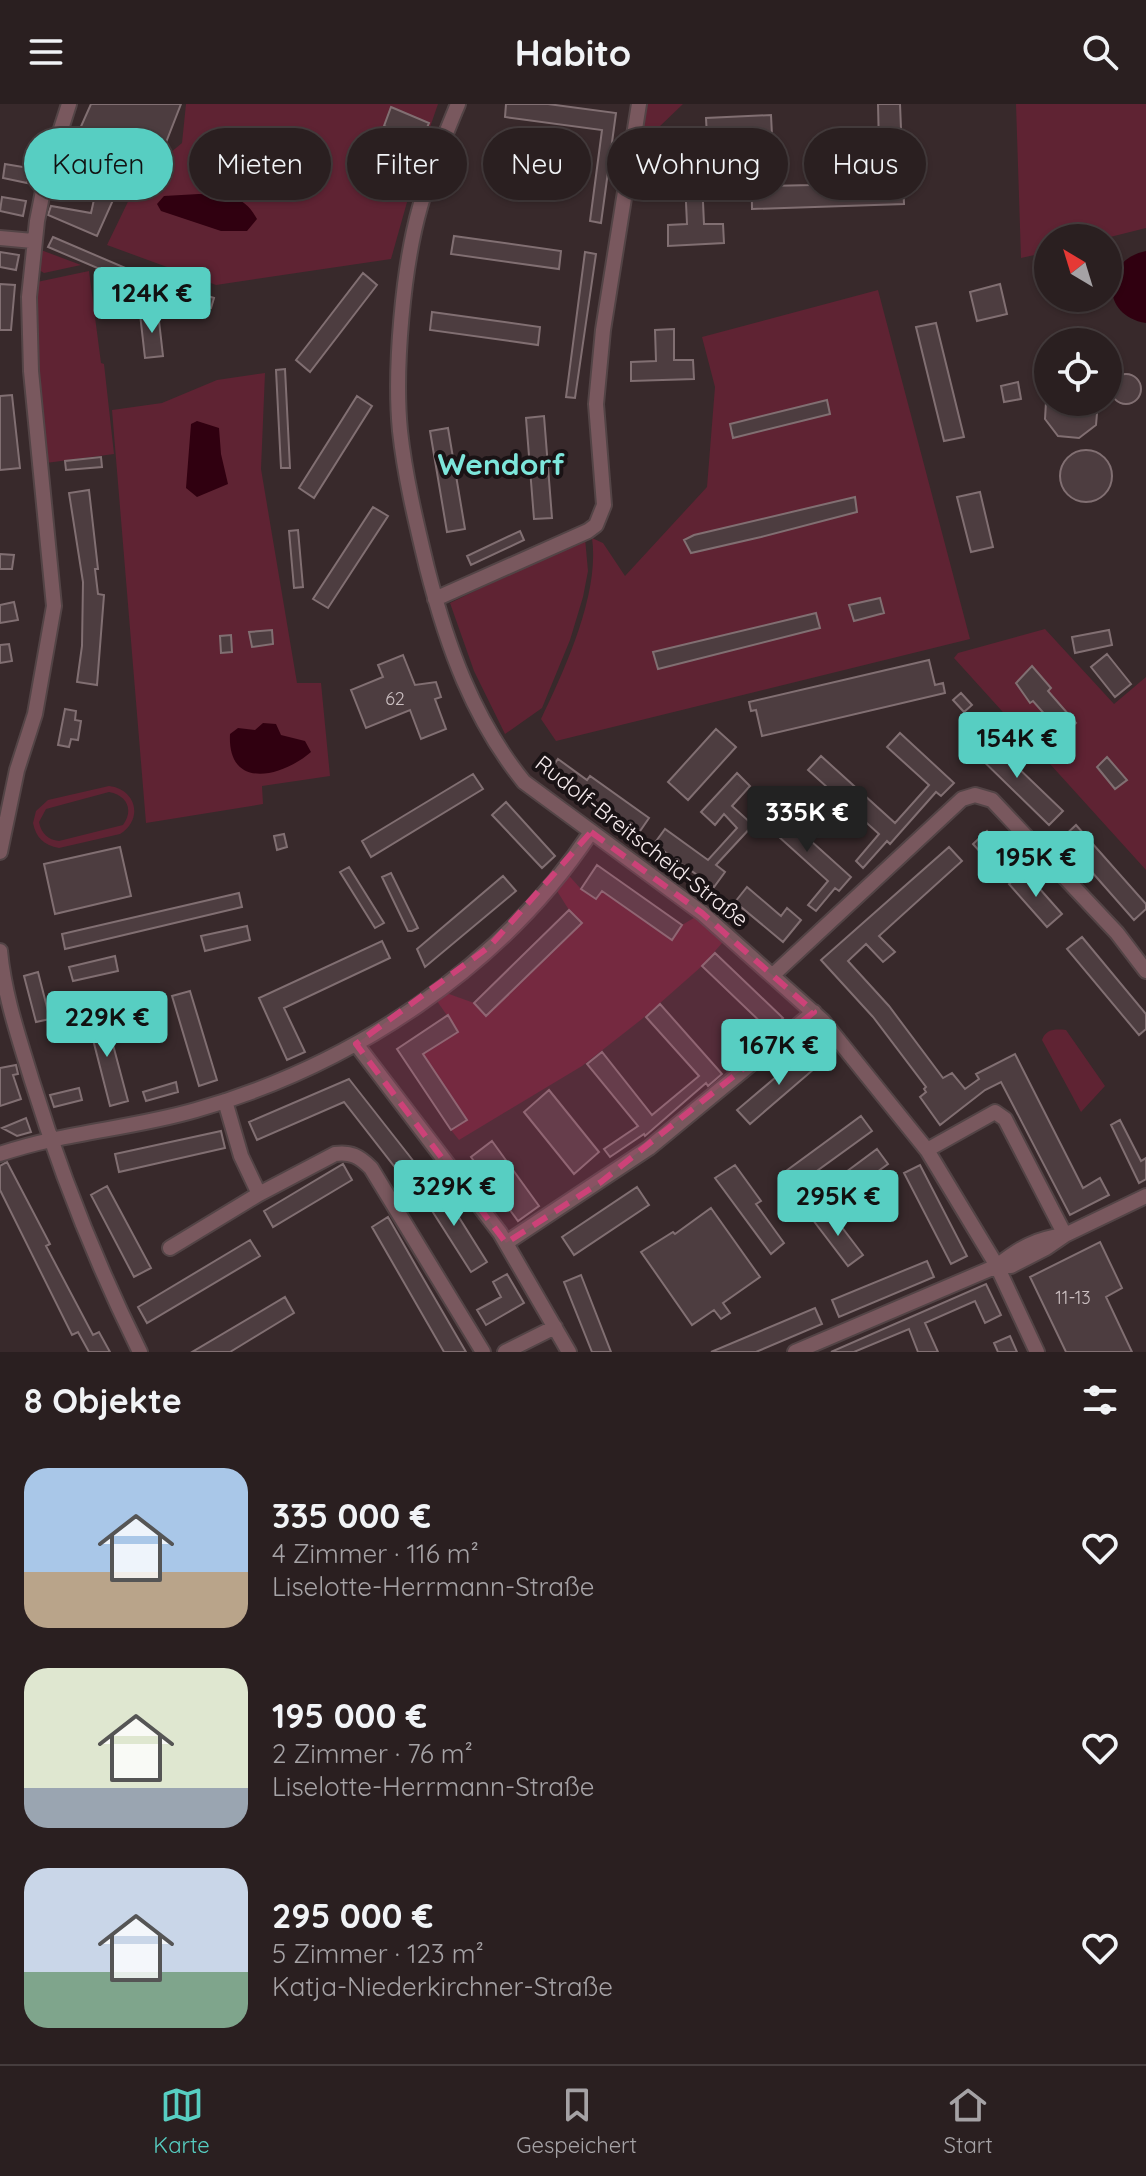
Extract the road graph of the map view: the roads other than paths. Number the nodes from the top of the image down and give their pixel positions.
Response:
1 (69, 104) edge
2 (458, 104) edge
3 (639, 104) edge
4 (0, 238) edge
5 (33, 241) junction
6 (435, 599) junction
7 (591, 832) junction
8 (0, 852) edge
9 (0, 951) edge
10 (1146, 971) edge
11 (1, 972) edge
12 (774, 974) junction
13 (814, 1012) junction
14 (356, 1044) junction
15 (225, 1101) junction
16 (50, 1139) junction
17 (927, 1150) junction
18 (0, 1154) edge
19 (259, 1194) junction
20 (1146, 1196) edge
21 (1065, 1235) junction
22 (506, 1243) junction
23 (170, 1248) dead end
24 (998, 1265) junction
25 (555, 1327) junction
26 (140, 1352) edge
27 (483, 1352) edge
28 (505, 1352) edge
29 (569, 1352) edge
30 (795, 1352) edge
31 (1037, 1352) edge

1 - 5 street
2 - 6 street, Rudolf-Breitscheid-Straße
3 - 6 street
4 - 5 street
5 - 8 street
6 - 7 street, Rudolf-Breitscheid-Straße
7 - 12 street, Rudolf-Breitscheid-Straße
7 - 14 street
9 - 11 street
10 - 12 street
11 - 16 street
12 - 13 street, Rudolf-Breitscheid-Straße
13 - 17 street, Rudolf-Breitscheid-Straße
13 - 22 street
14 - 15 street
14 - 22 street
15 - 16 street
15 - 19 street
16 - 18 street
16 - 26 street
17 - 21 street
17 - 24 street, Rudolf-Breitscheid-Straße
19 - 23 street
19 - 27 street
20 - 21 street
21 - 24 street
22 - 25 street
24 - 30 street
24 - 31 street, Rudolf-Breitscheid-Straße
25 - 28 street
25 - 29 street

